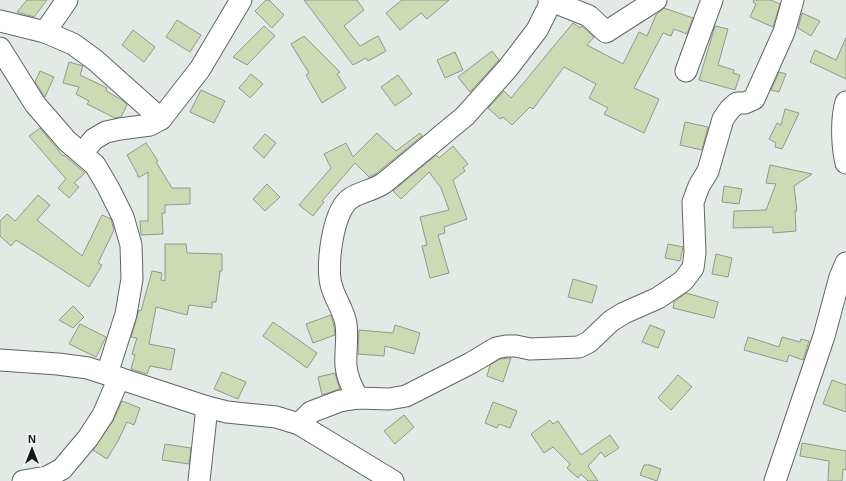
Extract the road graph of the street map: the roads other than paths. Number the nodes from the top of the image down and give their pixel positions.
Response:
1 (67, 0) edge
2 (241, 0) edge
3 (551, 0) edge
4 (656, 0) edge
5 (712, 0) edge
6 (793, 0) edge
7 (0, 21) edge
8 (45, 32) junction
9 (0, 48) edge
10 (686, 71) dead end
11 (846, 102) edge
12 (161, 119) junction
13 (82, 153) junction
14 (846, 164) edge
15 (846, 264) edge
16 (0, 360) edge
17 (113, 376) junction
18 (358, 398) junction
19 (207, 407) junction
20 (299, 424) junction
21 (23, 481) edge
22 (199, 481) edge
23 (393, 481) edge
24 (775, 481) edge

1 - 8 street
2 - 12 street
3 - 4 street
3 - 18 street
5 - 10 street
6 - 18 street
7 - 8 street
8 - 12 street
9 - 13 street
11 - 14 street
12 - 13 street
13 - 17 street
15 - 24 street
16 - 17 street
17 - 19 street
17 - 21 street
18 - 20 street
19 - 20 street
19 - 22 street
20 - 23 street

